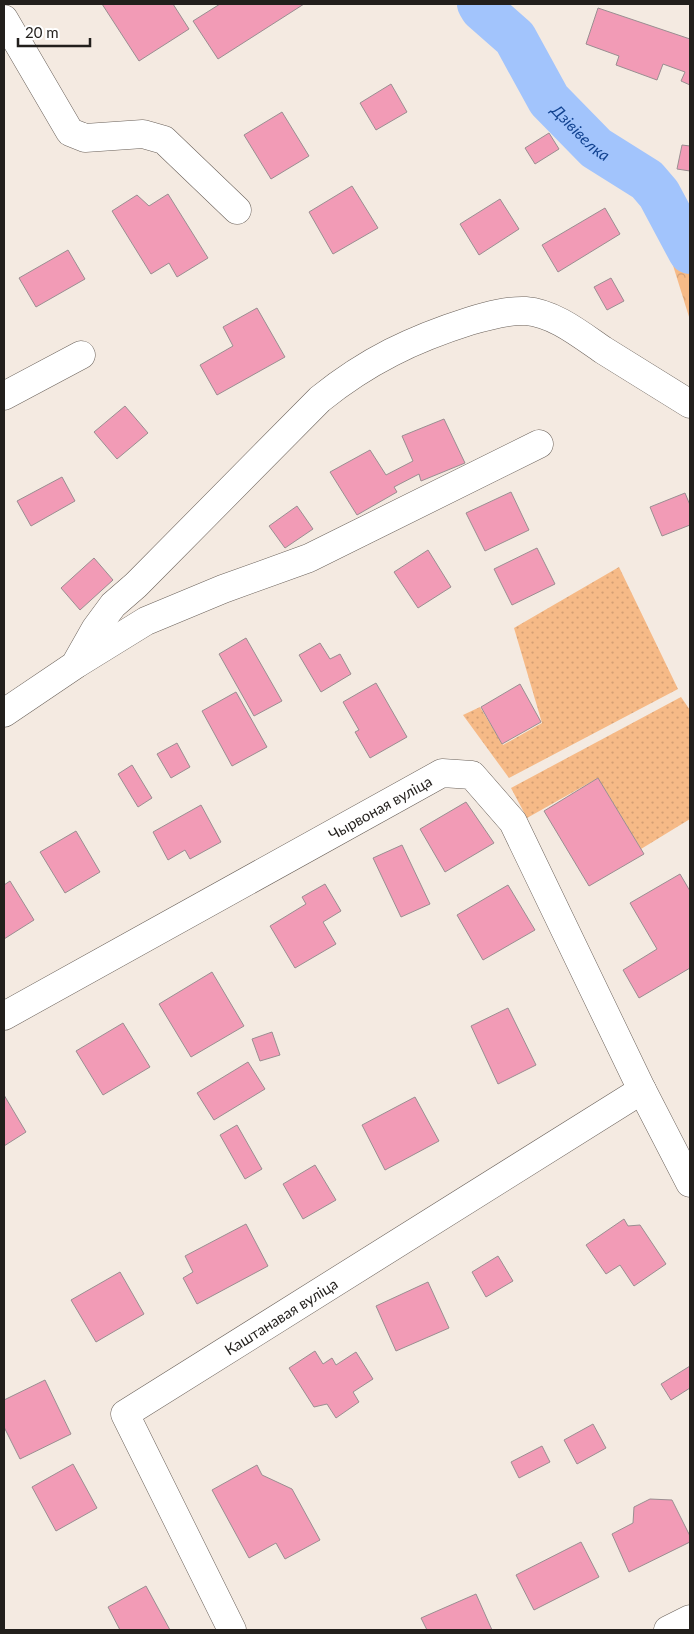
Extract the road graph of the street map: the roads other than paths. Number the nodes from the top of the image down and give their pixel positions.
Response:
1 (4, 19) edge
2 (237, 210) dead end
3 (81, 355) dead end
4 (4, 396) edge
5 (690, 404) edge
6 (539, 444) dead end
7 (75, 665) junction
8 (4, 713) edge
9 (4, 1016) edge
10 (642, 1090) junction
11 (690, 1183) edge
12 (690, 1619) edge
13 (232, 1630) edge
14 (668, 1630) edge

1 - 2 street
3 - 4 street
5 - 7 street
6 - 7 street
7 - 8 street
9 - 10 street, Чырвоная вуліца
10 - 11 street, Чырвоная вуліца
10 - 13 street, Каштанавая вуліца
12 - 14 street

